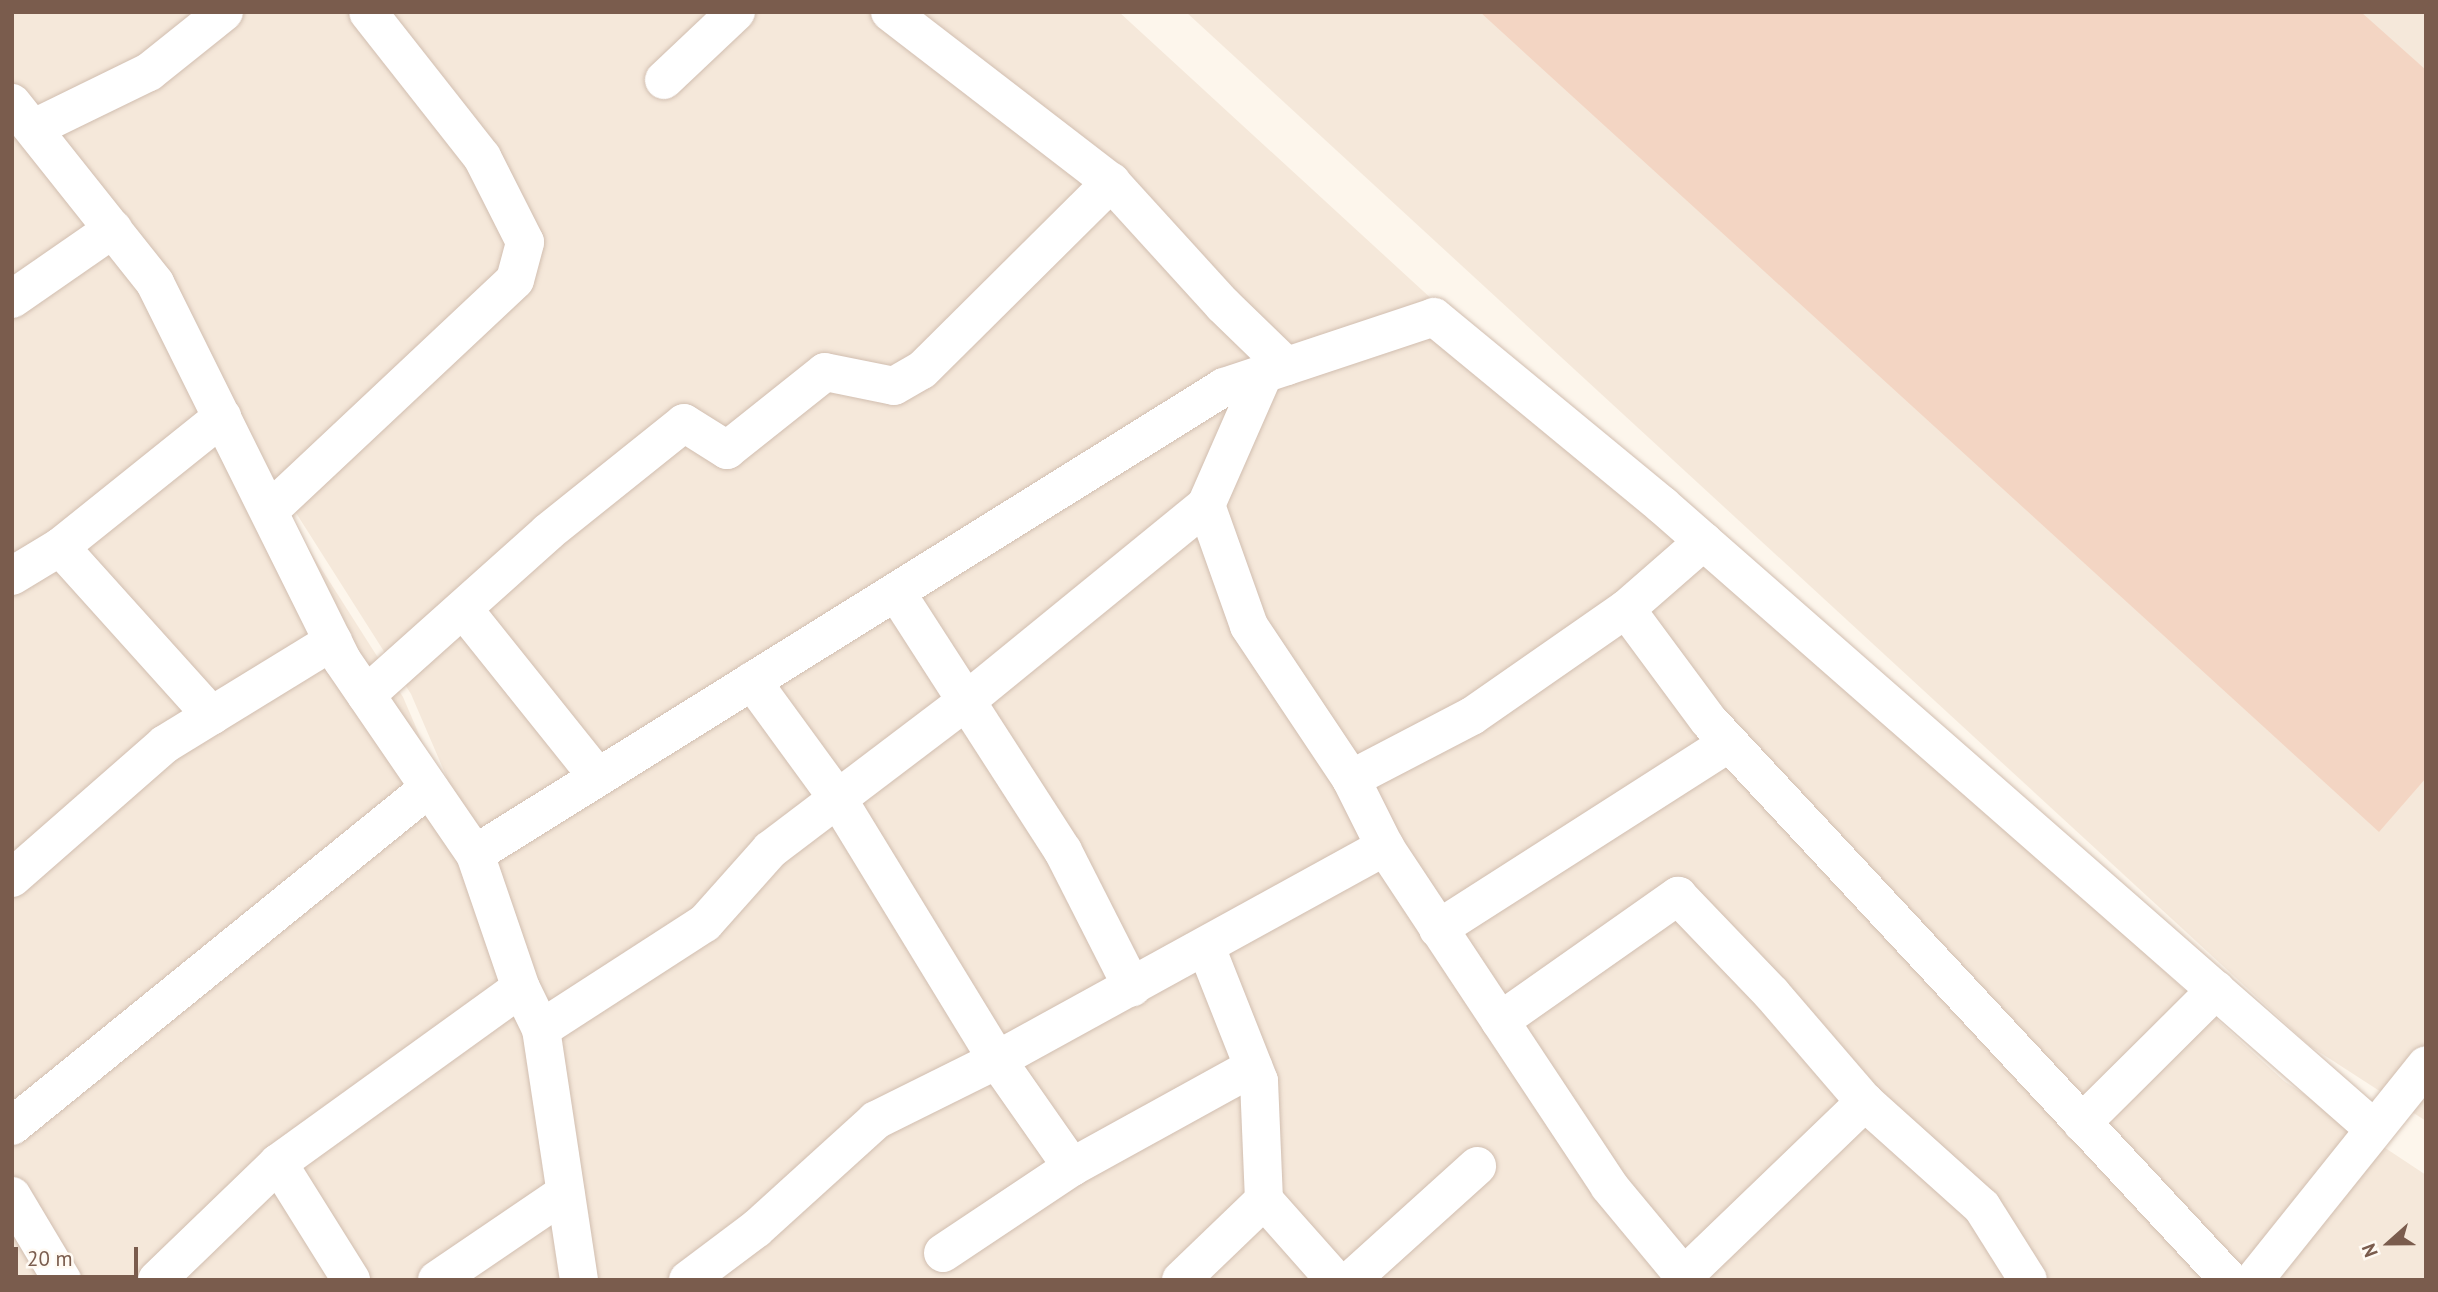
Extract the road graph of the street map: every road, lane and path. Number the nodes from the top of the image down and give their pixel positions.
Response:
1 (223, 12) edge
2 (368, 12) edge
3 (736, 12) edge
4 (890, 12) edge
5 (664, 80) dead end
6 (23, 116) edge
7 (1111, 182) junction
8 (113, 229) junction
9 (12, 299) edge
10 (1275, 370) junction
11 (222, 417) junction
12 (1206, 505) junction
13 (269, 511) junction
14 (1704, 541) junction
15 (60, 547) junction
16 (12, 576) edge
17 (896, 592) junction
18 (1626, 609) junction
19 (464, 610) junction
20 (333, 641) junction
21 (752, 681) junction
22 (366, 695) junction
23 (966, 701) junction
24 (212, 716) junction
25 (1730, 743) junction
26 (598, 777) junction
27 (1351, 779) junction
28 (429, 788) junction
29 (836, 796) junction
30 (1385, 847) junction
31 (475, 855) junction
32 (12, 878) edge
33 (1438, 929) junction
34 (1206, 947) junction
35 (1132, 987) junction
36 (522, 988) junction
37 (2216, 990) junction
38 (1500, 1021) junction
39 (541, 1029) junction
40 (997, 1060) junction
41 (2426, 1065) edge
42 (1253, 1067) junction
43 (1865, 1102) junction
44 (2082, 1123) junction
45 (12, 1126) edge
46 (2374, 1129) junction
47 (278, 1163) junction
48 (1477, 1166) dead end
49 (1072, 1167) junction
50 (565, 1193) junction
51 (12, 1196) edge
52 (1264, 1200) junction
53 (943, 1253) dead end
54 (1686, 1278) edge
55 (62, 1280) edge
56 (157, 1280) edge
57 (351, 1280) edge
58 (437, 1280) edge
59 (579, 1280) edge
60 (688, 1280) edge
61 (1181, 1280) edge
62 (1335, 1280) edge
63 (1351, 1280) edge
64 (2028, 1280) edge
65 (2229, 1280) edge
66 (2254, 1280) edge

1 - 6 street
2 - 13 street
3 - 5 street
4 - 7 street
6 - 8 street
7 - 10 street
7 - 19 street
8 - 9 street
8 - 11 street
10 - 12 street
10 - 14 street
10 - 17 street
11 - 13 street
11 - 15 street
12 - 23 street
12 - 27 street
13 - 20 street
14 - 18 street
14 - 37 street
15 - 16 street
15 - 24 street
17 - 21 street
17 - 23 street
18 - 25 street
18 - 27 street
19 - 22 street
19 - 26 street
20 - 22 street
20 - 24 street
21 - 26 street
21 - 29 street
22 - 28 street
23 - 29 street
23 - 35 street
24 - 32 street
25 - 33 street
25 - 44 street
26 - 31 street
27 - 30 street
28 - 31 street
28 - 45 street
29 - 39 street
29 - 40 street
30 - 33 street
30 - 34 street
31 - 36 street
33 - 38 street
34 - 35 street
34 - 42 street
35 - 40 street
36 - 39 street
36 - 47 street
37 - 44 street
37 - 46 street
38 - 43 street
38 - 54 street
39 - 50 street
40 - 49 street
40 - 60 street
41 - 46 street
42 - 49 street
42 - 52 street
43 - 54 street
43 - 64 street
44 - 65 street
46 - 66 street
47 - 56 street
47 - 57 street
48 - 63 street
49 - 53 street
50 - 58 street
50 - 59 street
51 - 55 street
52 - 61 street
52 - 62 street

